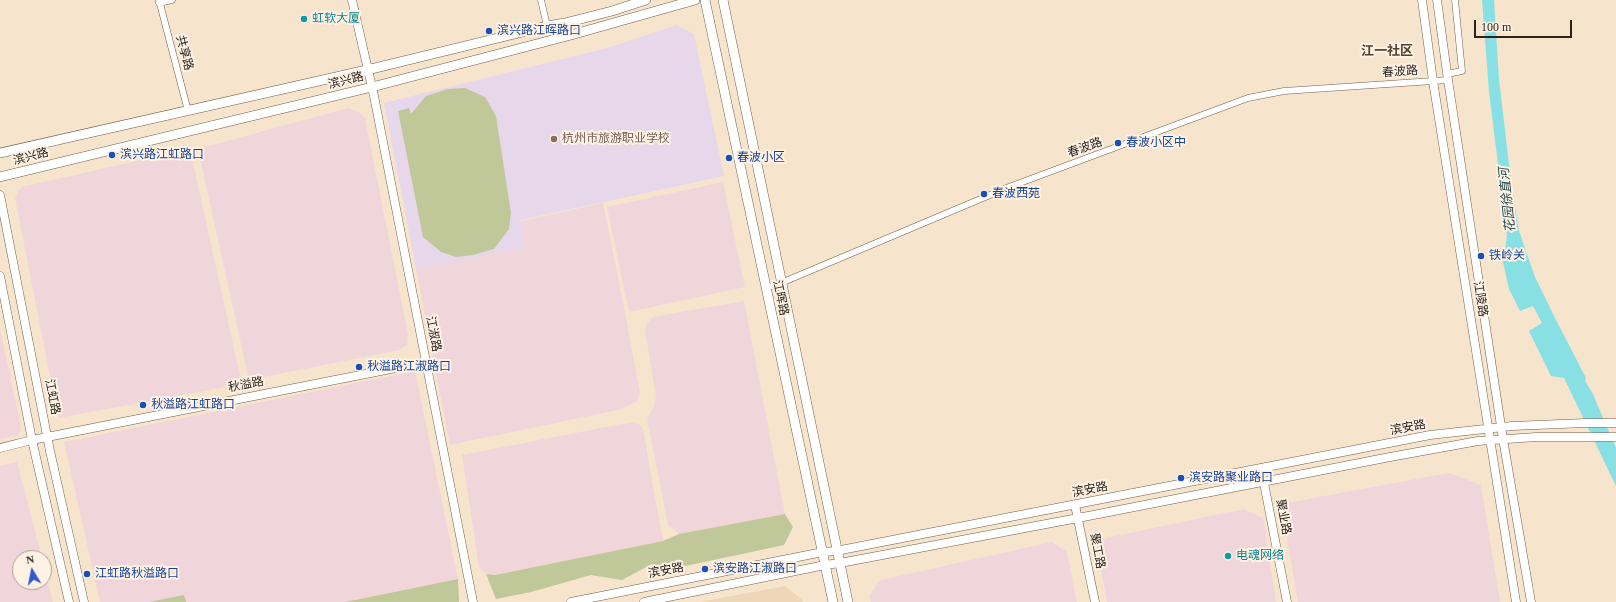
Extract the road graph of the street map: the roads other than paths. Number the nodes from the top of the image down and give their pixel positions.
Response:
1 (172, 0) edge
2 (352, 0) edge
3 (541, 0) edge
4 (646, 0) edge
5 (695, 0) edge
6 (704, 0) edge
7 (723, 0) edge
8 (1422, 0) edge
9 (1437, 0) edge
10 (1455, 0) edge
11 (159, 2) edge
12 (547, 26) junction
13 (367, 70) junction
14 (1447, 77) junction
15 (1433, 81) junction
16 (372, 87) junction
17 (188, 112) junction
18 (0, 153) edge
19 (0, 177) edge
20 (0, 195) edge
21 (0, 276) edge
22 (781, 283) junction
23 (766, 288) junction
24 (426, 362) junction
25 (1616, 423) edge
26 (1501, 427) junction
27 (1488, 428) junction
28 (47, 437) junction
29 (1614, 437) edge
30 (1489, 439) junction
31 (1502, 439) junction
32 (32, 440) junction
33 (0, 448) edge
34 (1264, 483) junction
35 (1075, 505) junction
36 (1078, 518) junction
37 (836, 551) junction
38 (823, 552) junction
39 (840, 563) junction
40 (825, 565) junction
41 (69, 602) edge
42 (84, 602) edge
43 (473, 602) edge
44 (571, 602) edge
45 (644, 602) edge
46 (833, 602) edge
47 (848, 602) edge
48 (1095, 602) edge
49 (1287, 602) edge
50 (1516, 602) edge
51 (1531, 602) edge

1 - 11 street
2 - 13 main road, 江淑路
3 - 12 street
4 - 12 main road, 滨兴路
5 - 16 main road, 滨兴路
6 - 23 main road, 江晖路
7 - 22 main road, 江晖路
8 - 15 main road, 江陵路
9 - 14 main road, 江陵路
10 - 14 street
11 - 17 street, 共享路
12 - 13 main road, 滨兴路
13 - 16 main road, 江淑路
13 - 17 main road, 滨兴路
14 - 15 street, 春波路
14 - 26 main road, 江陵路
15 - 22 street, 春波路
15 - 27 main road, 江陵路
16 - 19 main road, 滨兴路
16 - 24 main road, 江淑路
17 - 18 main road, 滨兴路
20 - 28 main road, 江虹路
21 - 32 main road
22 - 23 street, 春波路
22 - 37 main road, 江晖路
23 - 38 main road, 江晖路
24 - 28 main road, 秋溢路
24 - 43 main road, 江淑路
25 - 26 main road, 滨安路
26 - 27 main road, 滨安路
26 - 31 main road, 江陵路
27 - 30 main road, 江陵路
27 - 35 main road, 滨安路
28 - 32 main road, 秋溢路
28 - 42 main road, 江虹路
29 - 31 main road, 滨安路
30 - 31 main road, 滨安路
30 - 34 main road, 滨安路
30 - 50 main road, 江陵路
31 - 51 main road, 江陵路
32 - 33 main road, 秋溢路
32 - 41 main road
34 - 36 main road, 滨安路
34 - 49 main road, 聚业路
35 - 36 main road, 聚工路
35 - 37 main road, 滨安路
36 - 39 main road, 滨安路
36 - 48 main road, 聚工路
37 - 38 main road, 滨安路
37 - 39 main road, 江晖路
38 - 40 main road, 江晖路
38 - 44 main road, 滨安路
39 - 40 main road, 滨安路
39 - 47 main road, 江晖路
40 - 45 main road, 滨安路
40 - 46 main road, 江晖路

